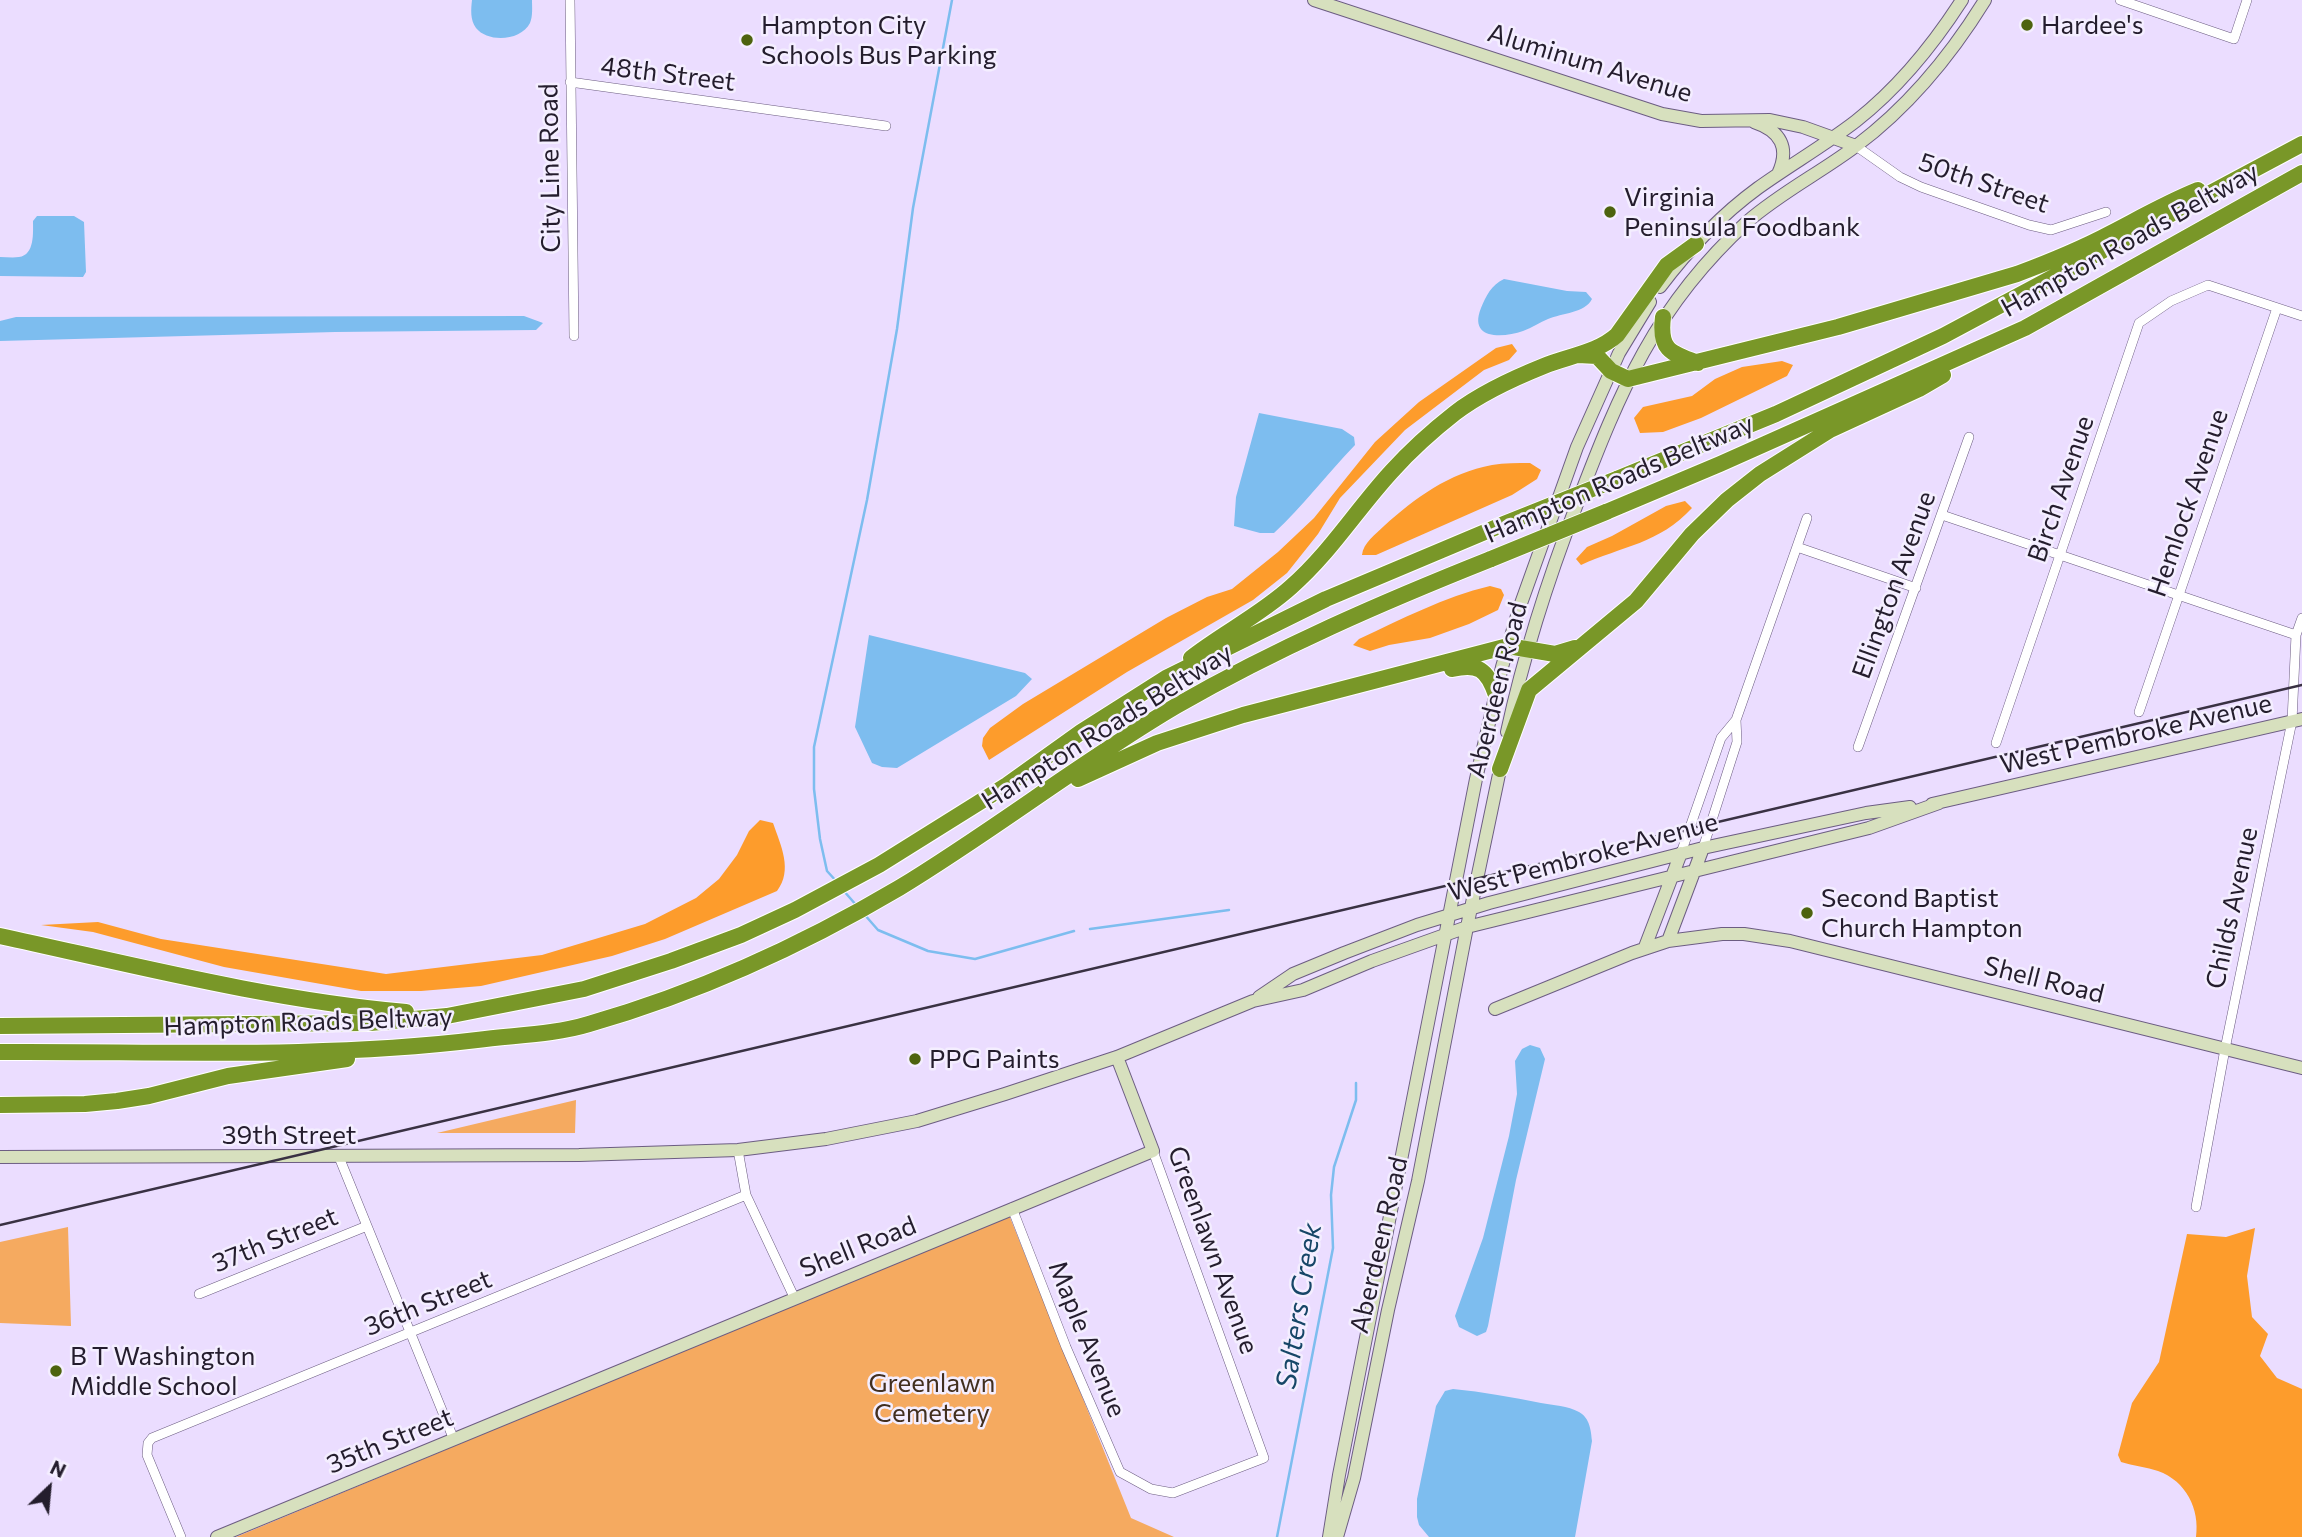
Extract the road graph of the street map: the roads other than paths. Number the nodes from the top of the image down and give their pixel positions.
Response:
1 (570, 0) edge
2 (1314, 0) edge
3 (1962, 0) edge
4 (1985, 0) edge
5 (2120, 0) edge
6 (2247, 0) edge
7 (569, 82) junction
8 (1747, 120) junction
9 (886, 126) dead end
10 (1832, 137) junction
11 (2302, 144) edge
12 (1856, 146) junction
13 (2259, 167) junction
14 (2302, 173) edge
15 (1778, 174) junction
16 (2106, 212) dead end
17 (1696, 244) junction
18 (2277, 308) junction
19 (2302, 316) edge
20 (1663, 317) junction
21 (2025, 328) junction
22 (574, 336) dead end
23 (1578, 355) junction
24 (1698, 363) junction
25 (1611, 371) junction
26 (1628, 379) junction
27 (1969, 437) dead end
28 (1942, 514) junction
29 (1807, 518) dead end
30 (1797, 547) junction
31 (2061, 554) junction
32 (1916, 588) junction
33 (2180, 594) junction
34 (2302, 618) edge
35 (2296, 635) junction
36 (1508, 646) junction
37 (1581, 646) junction
38 (1528, 650) junction
39 (1166, 678) junction
40 (1350, 688) junction
41 (1496, 695) junction
42 (2139, 712) dead end
43 (1736, 720) junction
44 (2297, 720) edge
45 (1996, 743) dead end
46 (1858, 747) dead end
47 (1500, 769) junction
48 (1040, 795) junction
49 (1939, 803) junction
50 (1703, 848) junction
51 (1681, 853) junction
52 (1694, 872) junction
53 (1672, 877) junction
54 (1471, 908) junction
55 (1450, 915) junction
56 (1467, 927) junction
57 (1446, 933) junction
58 (0, 936) edge
59 (1668, 941) junction
60 (1645, 947) junction
61 (1253, 1001) junction
62 (1495, 1009) dead end
63 (447, 1016) junction
64 (0, 1026) edge
65 (429, 1045) junction
66 (2225, 1049) junction
67 (0, 1052) edge
68 (1117, 1057) junction
69 (2302, 1068) edge
70 (0, 1105) edge
71 (738, 1150) junction
72 (1153, 1151) junction
73 (579, 1155) joint
74 (0, 1157) edge
75 (339, 1157) junction
76 (746, 1195) junction
77 (2196, 1207) dead end
78 (1012, 1208) junction
79 (367, 1226) junction
80 (199, 1294) dead end
81 (794, 1297) junction
82 (410, 1333) junction
83 (581, 1388) joint
84 (454, 1440) junction
85 (1131, 1480) joint
86 (181, 1537) edge
87 (217, 1537) edge
88 (1329, 1537) edge
89 (1337, 1537) edge

1 - 7 street, City Line Road
2 - 8 main road, Aluminum Avenue
3 - 10 main road, Aberdeen Road
4 - 12 main road, Aberdeen Road
5 - 6 street
7 - 9 street, 48th Street
7 - 22 street, City Line Road
8 - 10 main road, Aluminum Avenue
8 - 15 main road
10 - 12 main road, Aluminum Avenue
10 - 15 main road, Aberdeen Road
11 - 13 highway, Hampton Roads Beltway
12 - 16 street, 50th Street
12 - 20 main road, Aberdeen Road
13 - 24 highway
13 - 39 highway, Hampton Roads Beltway, bridge
14 - 21 highway, Hampton Roads Beltway
15 - 17 main road, Aberdeen Road
17 - 23 highway
17 - 25 main road, Aberdeen Road
18 - 19 street
18 - 31 street, Birch Avenue
18 - 33 street, Hemlock Avenue
20 - 24 highway
20 - 26 main road, Aberdeen Road
21 - 37 highway
21 - 48 highway, Hampton Roads Beltway, bridge
23 - 25 highway
23 - 39 highway
24 - 26 highway
25 - 26 highway
25 - 36 main road, Aberdeen Road
26 - 38 main road, Aberdeen Road
27 - 28 street, Ellington Avenue
28 - 31 street
28 - 32 street, Ellington Avenue
29 - 30 street
30 - 32 street
30 - 43 street
31 - 33 street
31 - 45 street, Birch Avenue
32 - 46 street, Ellington Avenue
33 - 35 street
33 - 42 street, Hemlock Avenue
34 - 35 street, Childs Avenue
35 - 44 street, Childs Avenue
36 - 38 highway
36 - 40 highway
36 - 41 main road, Aberdeen Road
37 - 38 highway
37 - 47 highway
38 - 47 main road, Aberdeen Road
39 - 63 highway, Hampton Roads Beltway
40 - 41 highway
40 - 48 highway
41 - 55 main road, Aberdeen Road
43 - 50 street
43 - 51 street
44 - 49 main road, West Pembroke Avenue
44 - 66 street, Childs Avenue
47 - 54 main road, Aberdeen Road
48 - 65 highway, Hampton Roads Beltway
49 - 50 main road, West Pembroke Avenue
49 - 52 main road, West Pembroke Avenue
50 - 51 main road, West Pembroke Avenue
50 - 52 main road
51 - 53 main road
51 - 54 main road, West Pembroke Avenue
52 - 53 main road, West Pembroke Avenue
52 - 59 main road
53 - 56 main road, West Pembroke Avenue
53 - 60 main road
54 - 55 main road, West Pembroke Avenue
54 - 56 main road, Aberdeen Road
55 - 57 main road, Aberdeen Road
55 - 61 main road, West Pembroke Avenue
56 - 57 main road, West Pembroke Avenue
56 - 89 main road, Aberdeen Road
57 - 61 main road, West Pembroke Avenue
57 - 88 main road, Aberdeen Road
58 - 63 highway
59 - 60 main road, Shell Road
59 - 66 main road, Shell Road
60 - 62 main road, Shell Road
61 - 68 main road, West Pembroke Avenue
63 - 64 highway, Hampton Roads Beltway
65 - 67 highway, Hampton Roads Beltway
65 - 70 highway
66 - 69 main road, Shell Road
66 - 77 street, Childs Avenue
68 - 71 main road, West Pembroke Avenue
68 - 72 main road, Greenlawn Avenue
71 - 73 main road, West Pembroke Avenue
71 - 76 street
72 - 78 main road, Shell Road
72 - 85 street, Greenlawn Avenue
73 - 75 main road, 39th Street
74 - 75 main road, 39th Street
75 - 79 street
76 - 81 street
76 - 82 street, 36th Street
78 - 81 main road, Shell Road
78 - 85 street, Maple Avenue
79 - 80 street, 37th Street
79 - 82 street
81 - 83 main road, Shell Road
82 - 84 street
82 - 86 street, 36th Street
83 - 84 main road, 35th Street
84 - 87 main road, 35th Street

